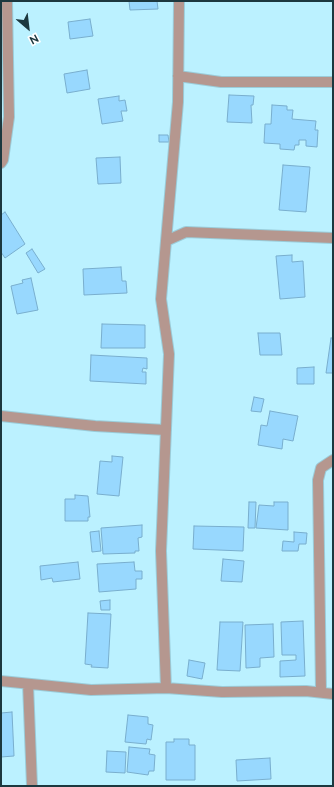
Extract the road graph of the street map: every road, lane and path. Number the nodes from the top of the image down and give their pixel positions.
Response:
1 (8, 1) edge
2 (179, 1) edge
3 (178, 76) junction
4 (333, 82) edge
5 (1, 163) edge
6 (333, 238) edge
7 (166, 241) junction
8 (1, 416) edge
9 (166, 430) junction
10 (333, 460) edge
11 (1, 681) edge
12 (28, 684) junction
13 (166, 688) junction
14 (321, 692) junction
15 (333, 694) edge
16 (32, 786) edge

1 - 5 street
2 - 3 street
3 - 4 street
3 - 7 street
6 - 7 street
7 - 9 street
8 - 9 street
9 - 13 street
10 - 14 street
11 - 12 street
12 - 13 street
12 - 16 street
13 - 14 street
14 - 15 street

